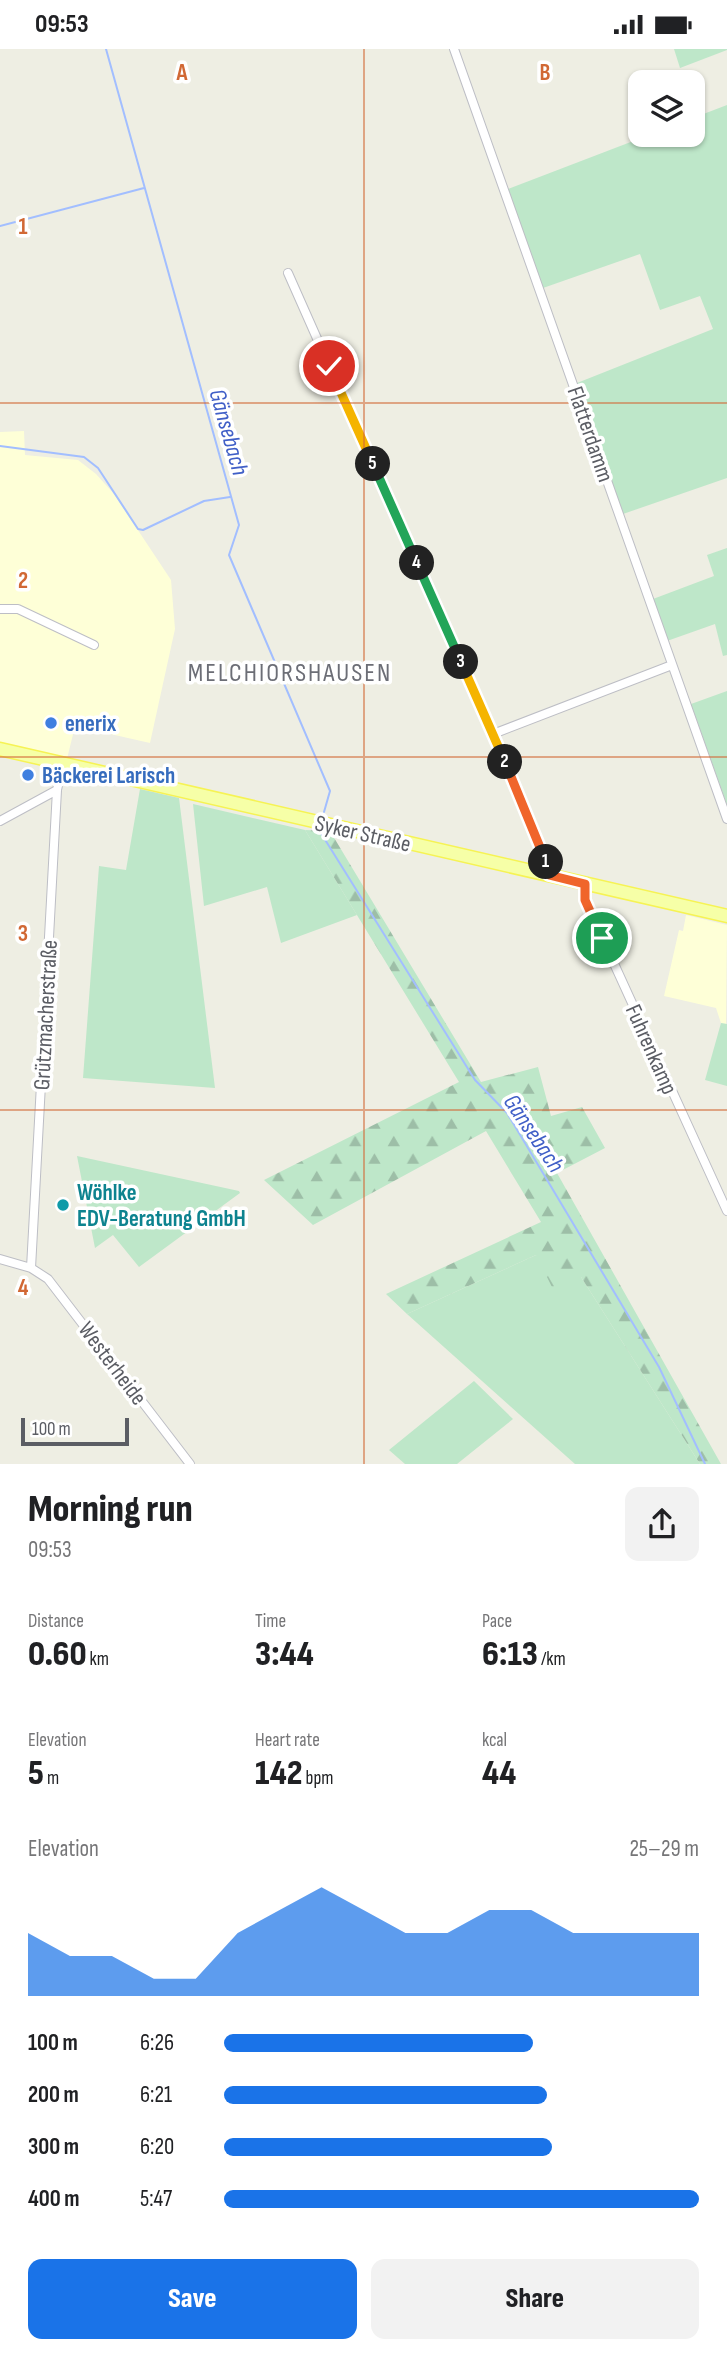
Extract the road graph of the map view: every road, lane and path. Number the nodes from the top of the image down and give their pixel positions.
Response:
1 (454, 49) edge
2 (288, 273) dead end
3 (0, 609) edge
4 (94, 645) dead end
5 (672, 665) junction
6 (493, 734) junction
7 (0, 749) edge
8 (63, 763) junction
9 (57, 790) junction
10 (727, 819) edge
11 (0, 821) edge
12 (549, 875) junction
13 (585, 884) junction
14 (727, 916) edge
15 (727, 1211) edge
16 (0, 1259) edge
17 (31, 1268) junction
18 (190, 1464) edge

1 - 5 street, Flatterdamm
2 - 6 street
3 - 4 street
5 - 6 street
5 - 10 street, Flatterdamm
6 - 12 street
7 - 8 main road, Syker Straße
8 - 9 street, Grützmacherstraße
8 - 12 main road, Syker Straße
9 - 11 street
9 - 17 street, Grützmacherstraße
12 - 13 main road, Syker Straße
13 - 14 main road, Syker Straße
13 - 15 street, Fuhrenkamp
16 - 17 street
17 - 18 street, Westerheide

